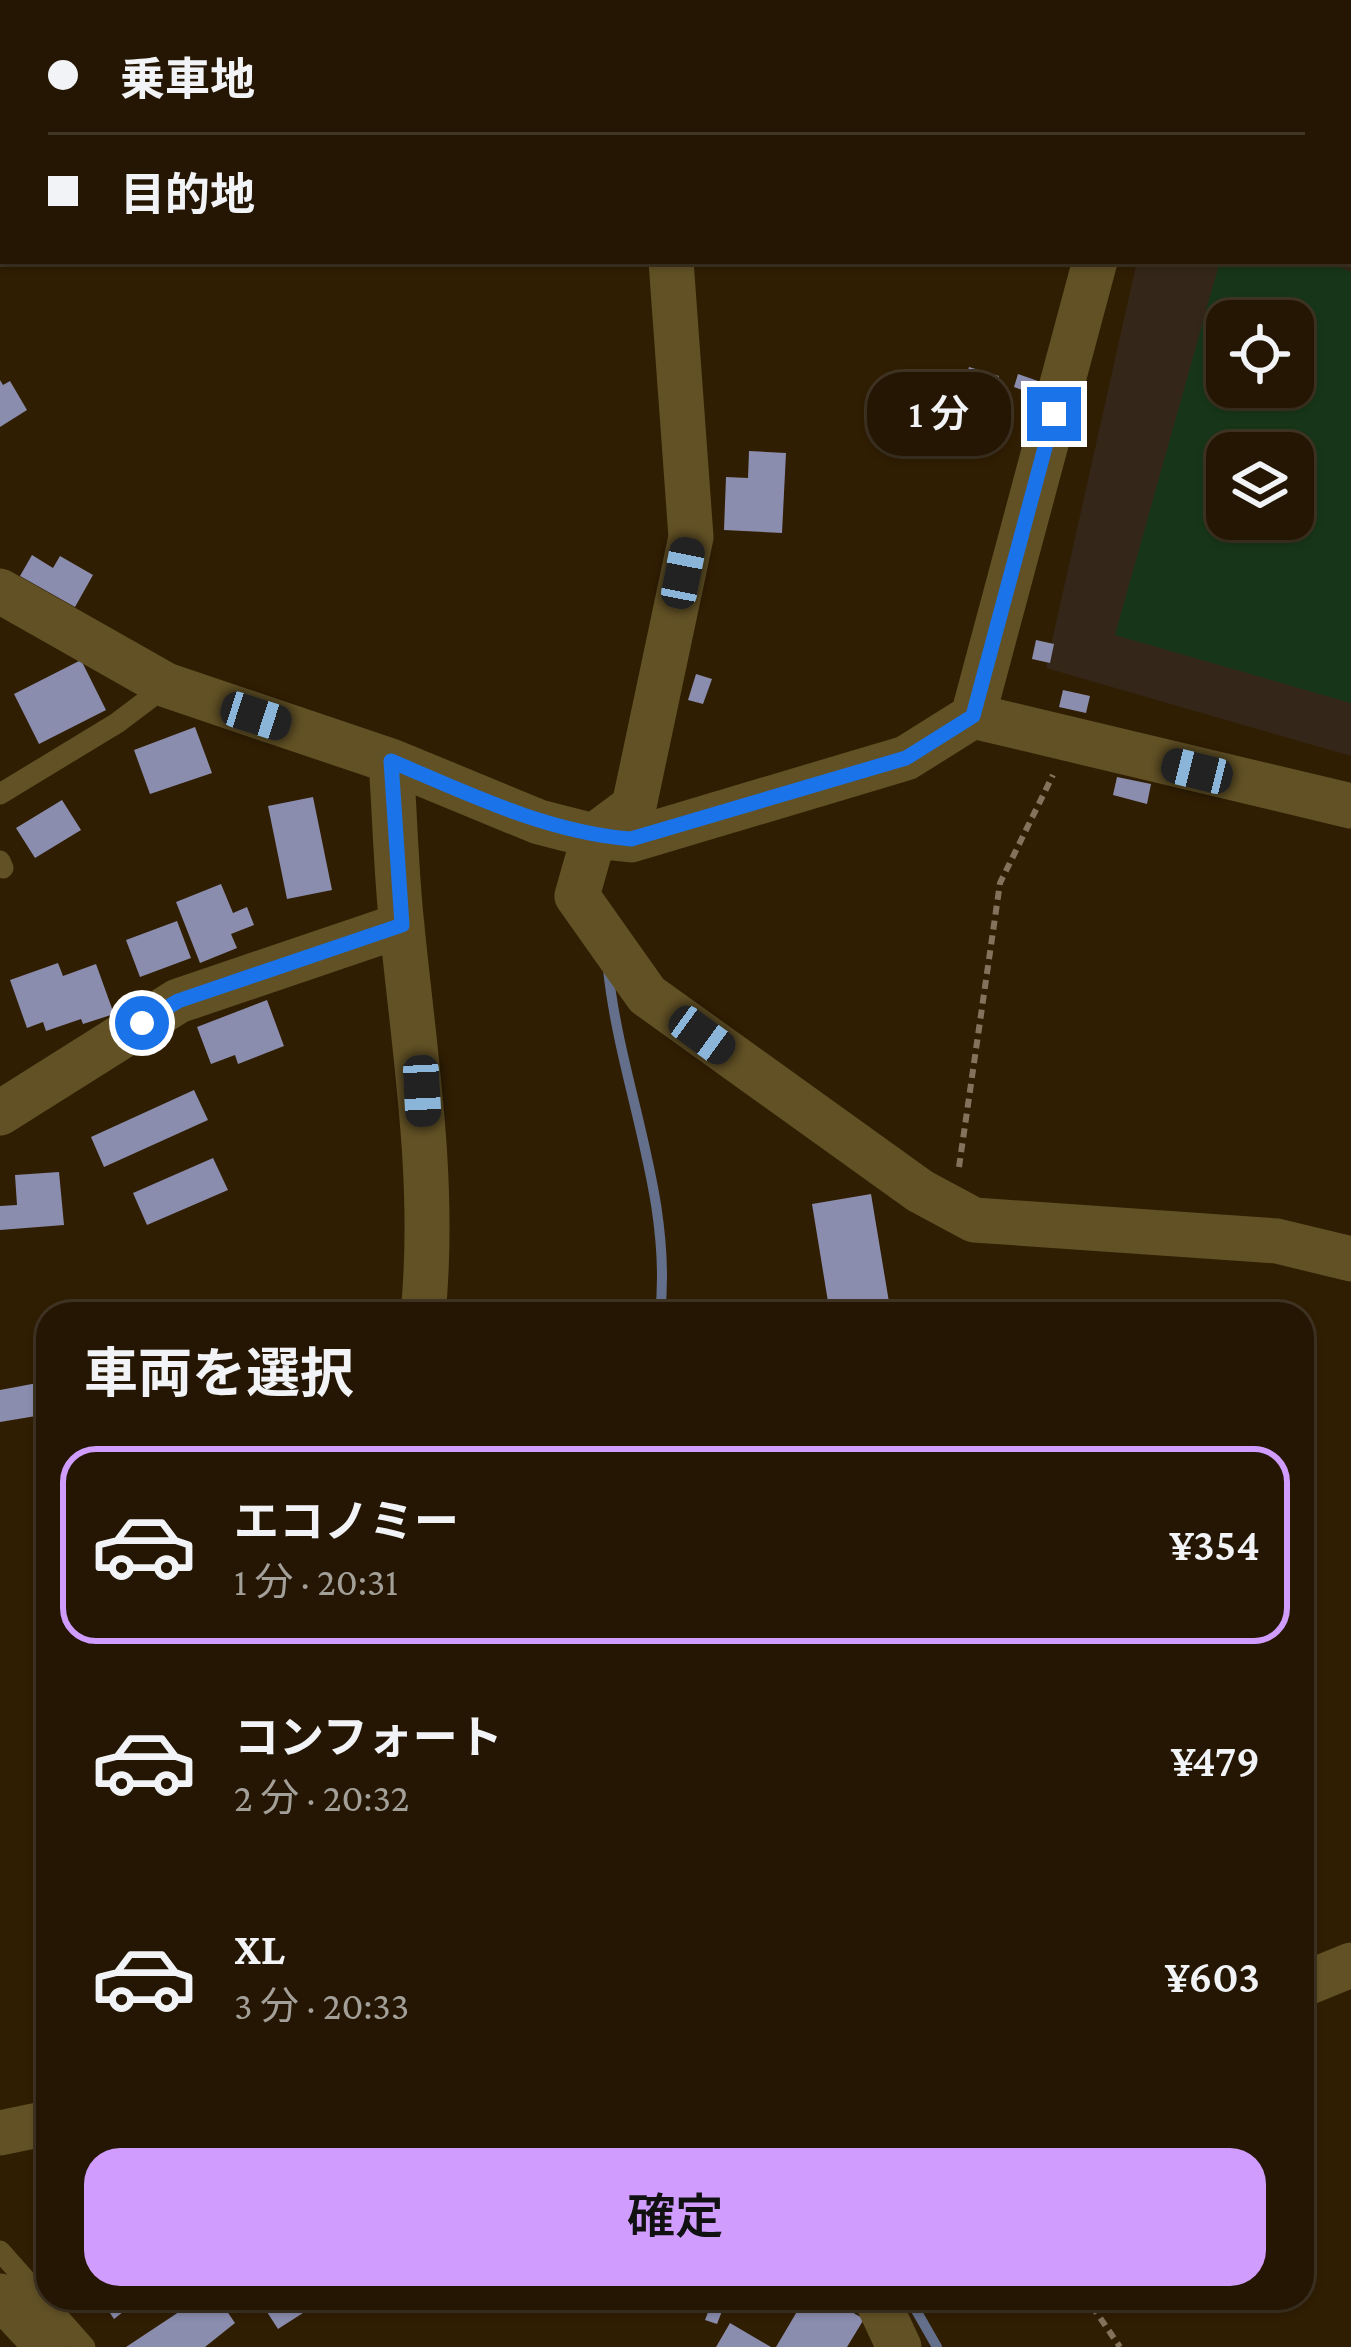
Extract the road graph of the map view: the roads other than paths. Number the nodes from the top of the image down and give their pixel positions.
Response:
1 (671, 264) edge
2 (1094, 264) edge
3 (0, 591) edge
4 (166, 685) junction
5 (973, 716) junction
6 (391, 761) junction
7 (0, 794) edge
8 (1351, 806) edge
9 (594, 836) junction
10 (402, 925) junction
11 (0, 1112) edge
12 (1351, 1258) edge
13 (425, 1302) edge
14 (1351, 1965) edge
15 (1314, 1980) edge
16 (36, 2126) edge
17 (0, 2133) edge
18 (0, 2251) edge
19 (36, 2292) edge
20 (0, 2296) edge
21 (52, 2310) edge
22 (882, 2310) edge
23 (48, 2347) edge
24 (85, 2347) edge
25 (899, 2347) edge

1 - 9 street
2 - 5 street
3 - 4 street
4 - 6 street
4 - 7 lane
5 - 8 street
5 - 9 street
6 - 9 street
6 - 10 street
9 - 12 street
10 - 11 street
10 - 13 street
14 - 15 street
16 - 17 street
18 - 19 lane
20 - 23 street
21 - 24 lane
22 - 25 street

